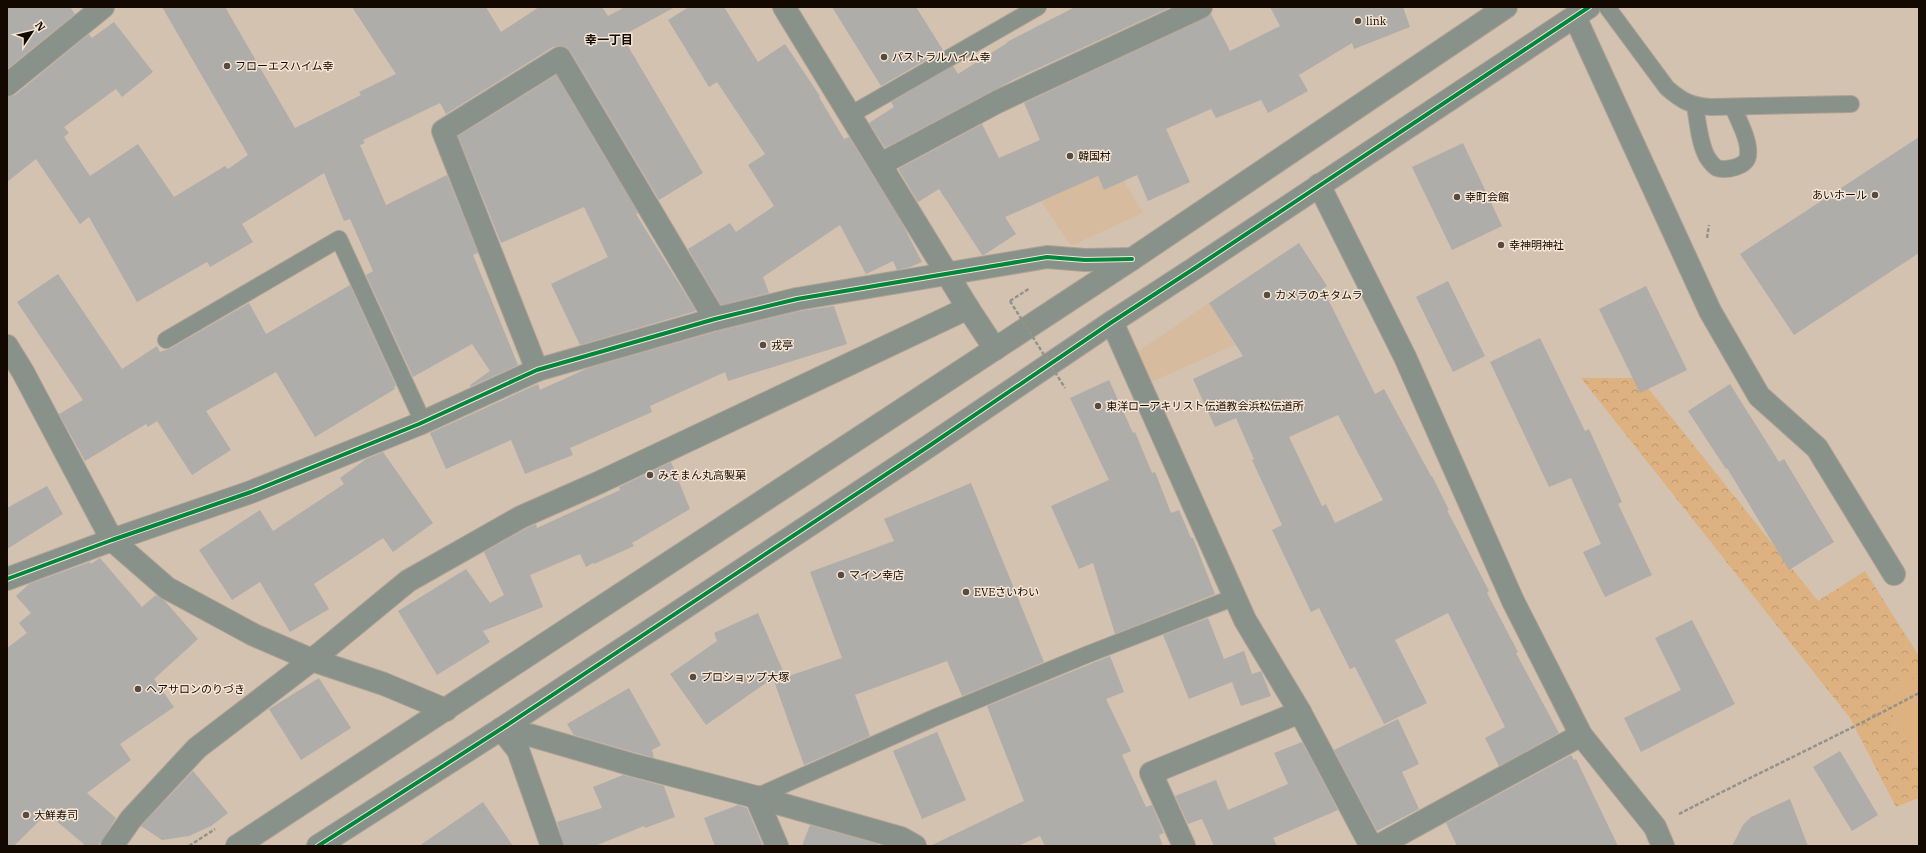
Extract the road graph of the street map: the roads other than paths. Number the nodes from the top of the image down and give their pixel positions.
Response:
1 (103, 7) edge
2 (784, 7) edge
3 (1038, 7) edge
4 (1201, 7) edge
5 (1506, 7) edge
6 (1607, 7) edge
7 (1582, 12) edge
8 (7, 85) edge
9 (1851, 104) dead end
10 (1695, 106) junction
11 (1733, 107) junction
12 (850, 114) junction
13 (881, 164) junction
14 (1319, 186) junction
15 (1132, 259) junction
16 (948, 274) junction
17 (968, 308) junction
18 (715, 319) junction
19 (1112, 322) junction
20 (166, 340) dead end
21 (7, 346) edge
22 (995, 349) junction
23 (537, 370) junction
24 (423, 422) junction
25 (112, 540) junction
26 (1894, 574) dead end
27 (7, 580) edge
28 (1235, 597) junction
29 (312, 660) junction
30 (446, 710) junction
31 (1300, 712) junction
32 (501, 729) junction
33 (1581, 735) junction
34 (756, 797) junction
35 (1659, 836) edge
36 (112, 846) edge
37 (237, 846) edge
38 (318, 846) edge
39 (552, 846) edge
40 (777, 846) edge
41 (915, 846) edge
42 (1184, 846) edge
43 (1371, 846) edge
44 (1378, 846) edge

1 - 8 street
2 - 12 street
3 - 12 lane
4 - 13 street
5 - 15 street
6 - 10 lane
7 - 14 street
7 - 26 street
9 - 11 lane
10 - 11 lane
10 - 11 lane
12 - 13 street
13 - 16 street
14 - 19 street
14 - 33 street
15 - 16 street
15 - 22 street
16 - 17 street
16 - 18 street
17 - 22 street
17 - 29 street
18 - 23 street
18 - 23 street
19 - 28 street
19 - 32 street
20 - 24 lane
21 - 25 street
22 - 30 street
23 - 24 street
24 - 25 street
25 - 27 street
25 - 29 street
28 - 31 street
28 - 34 lane
29 - 30 street
29 - 36 street
30 - 37 street
31 - 42 street
31 - 43 street
32 - 34 street
32 - 38 street
32 - 39 street
33 - 35 street
33 - 44 street
34 - 40 street
34 - 41 street

